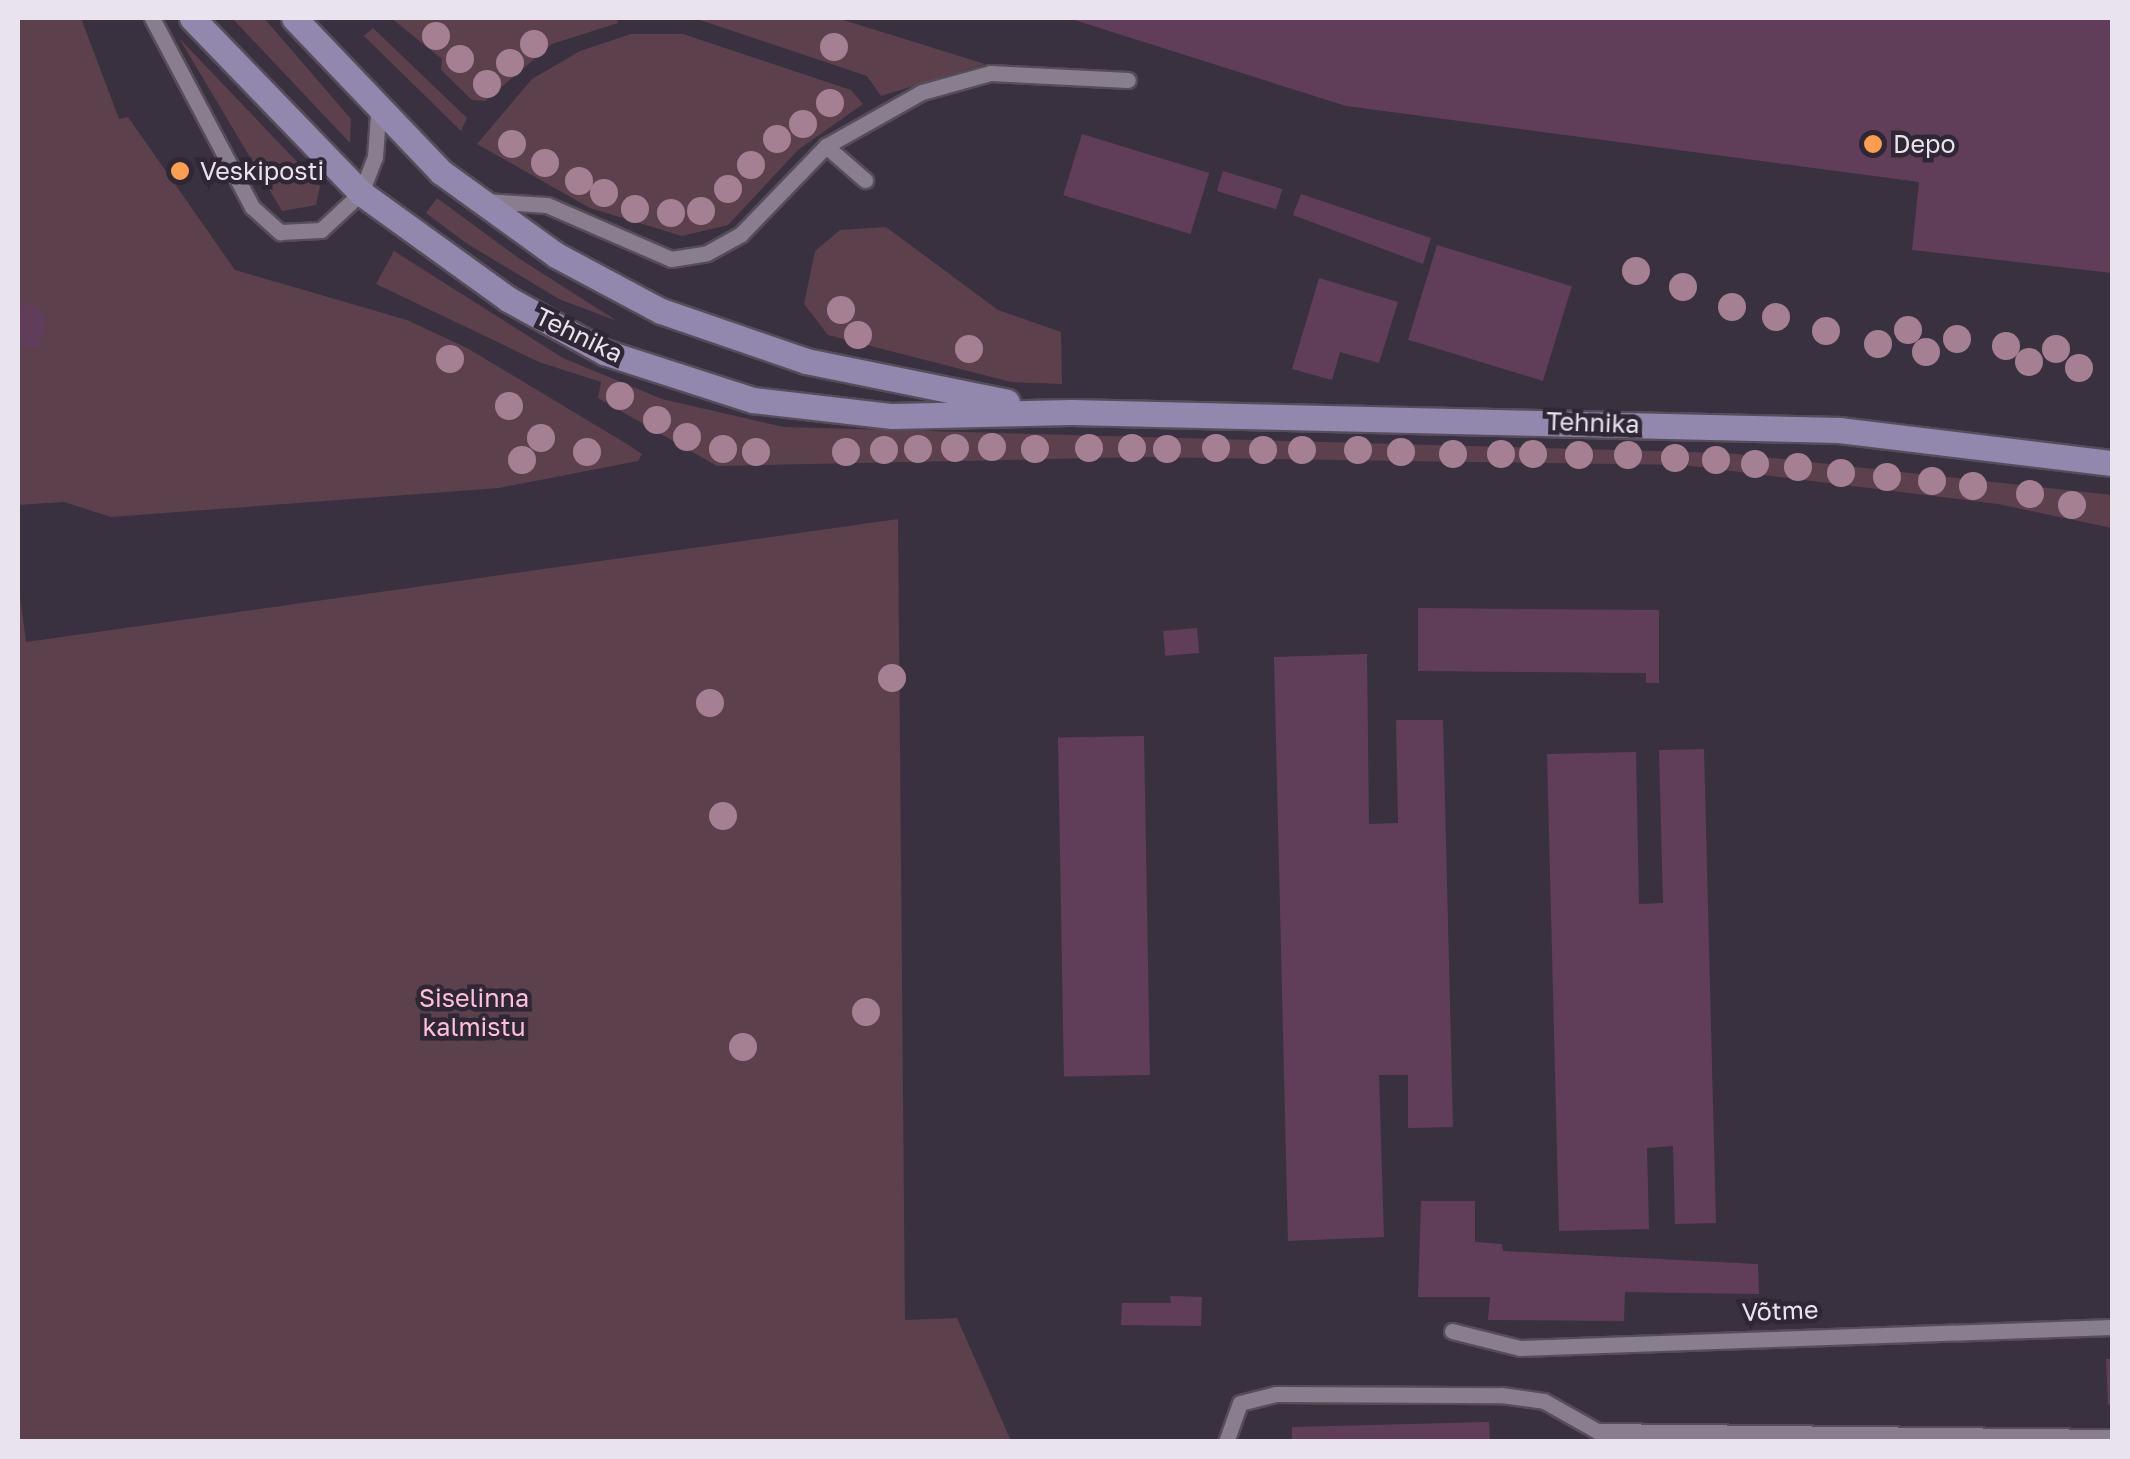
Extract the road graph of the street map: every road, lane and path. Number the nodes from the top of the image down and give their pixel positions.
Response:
1 (152, 18) edge
2 (192, 18) edge
3 (294, 18) edge
4 (1128, 80) dead end
5 (378, 114) junction
6 (826, 146) junction
7 (865, 180) dead end
8 (361, 193) junction
9 (481, 200) junction
10 (1071, 412) junction
11 (2112, 463) edge
12 (2112, 1327) edge
13 (1452, 1332) dead end
14 (2112, 1437) edge
15 (1226, 1442) edge

1 - 8 lane
2 - 8 main road, Tehnika
3 - 5 main road, Tehnika
4 - 6 lane
5 - 8 lane
5 - 9 main road, Tehnika
6 - 7 lane
6 - 9 lane
8 - 10 main road, Tehnika
9 - 10 main road, Tehnika
10 - 11 main road, Tehnika
12 - 13 lane, Võtme
14 - 15 lane

